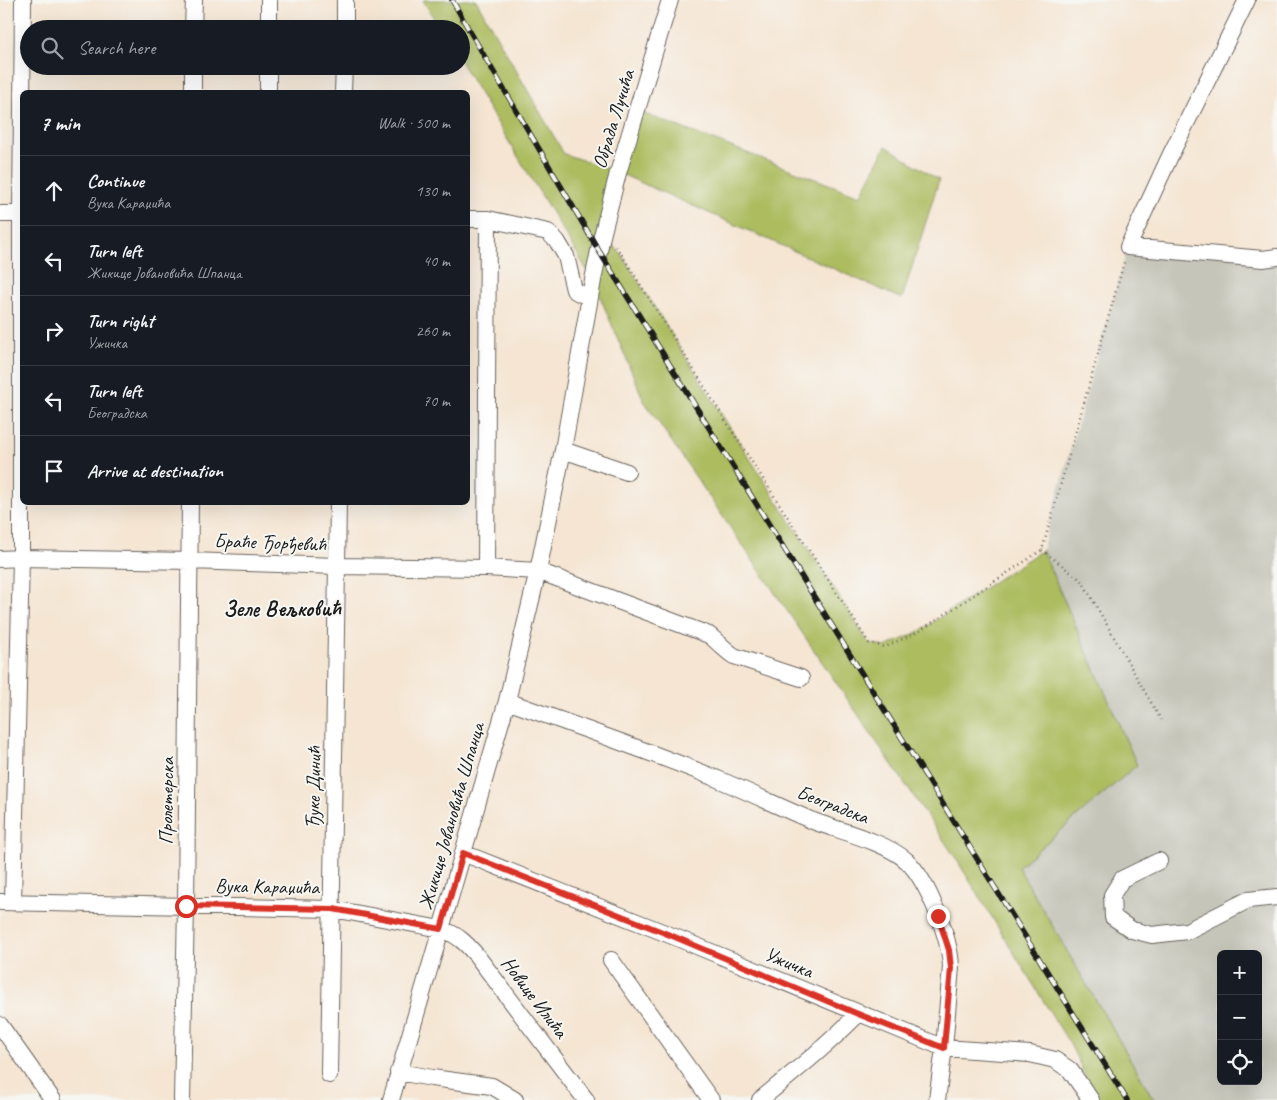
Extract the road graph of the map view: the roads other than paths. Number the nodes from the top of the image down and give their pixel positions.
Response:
1 (23, 0) edge
2 (194, 0) edge
3 (269, 0) edge
4 (345, 0) edge
5 (670, 0) edge
6 (1241, 2) edge
7 (23, 20) edge
8 (193, 20) edge
9 (269, 20) edge
10 (345, 20) edge
11 (23, 75) edge
12 (193, 75) edge
13 (268, 75) edge
14 (344, 75) edge
15 (23, 90) edge
16 (193, 90) edge
17 (268, 90) edge
18 (343, 90) edge
19 (0, 214) edge
20 (20, 214) edge
21 (470, 219) edge
22 (488, 219) junction
23 (601, 244) joint
24 (1277, 257) edge
25 (590, 296) junction
26 (563, 450) junction
27 (627, 472) dead end
28 (21, 505) edge
29 (190, 505) edge
30 (338, 505) edge
31 (21, 558) junction
32 (0, 559) edge
33 (190, 561) junction
34 (337, 566) junction
35 (486, 568) junction
36 (538, 571) junction
37 (801, 678) dead end
38 (507, 701) junction
39 (463, 853) junction
40 (1159, 861) dead end
41 (1277, 897) edge
42 (7, 902) edge
43 (186, 906) junction
44 (333, 909) junction
45 (441, 929) junction
46 (611, 960) dead end
47 (858, 1014) junction
48 (0, 1024) edge
49 (944, 1048) junction
50 (398, 1072) junction
51 (329, 1075) dead end
52 (52, 1100) edge
53 (182, 1100) edge
54 (391, 1100) edge
55 (515, 1100) edge
56 (586, 1100) edge
57 (711, 1100) edge
58 (760, 1100) edge
59 (937, 1100) edge
60 (1091, 1100) edge

1 - 7 street
2 - 8 street
3 - 9 street
4 - 10 street
5 - 23 street, Обрада Лучића
6 - 24 street
11 - 15 street
12 - 16 street
13 - 17 street
14 - 18 street
19 - 20 street
21 - 22 street
22 - 25 street
22 - 35 street
23 - 25 street, Жикице Јовановића Шпанца
25 - 26 street, Жикице Јовановића Шпанца
26 - 27 street
26 - 36 street, Жикице Јовановића Шпанца
28 - 31 street
29 - 33 street, Пролетерска
30 - 34 street, Ђуке Динић
31 - 32 street, Браће Ђорђевић
31 - 33 street, Браће Ђорђевић
31 - 42 street
33 - 34 street, Браће Ђорђевић
33 - 43 street, Пролетерска
34 - 35 street, Браће Ђорђевић
34 - 44 street, Ђуке Динић
35 - 36 street, Браће Ђорђевић
36 - 37 street
36 - 38 street, Жикице Јовановића Шпанца
38 - 39 street, Жикице Јовановића Шпанца
38 - 49 street, Београдска
39 - 45 street, Жикице Јовановића Шпанца
39 - 47 street, Ужичка
40 - 41 street
42 - 43 street, Вука Караџића
43 - 44 street, Вука Караџића
43 - 53 street, Пролетерска
44 - 45 street, Вука Караџића
44 - 51 street, Ђуке Динић
45 - 50 street, Жикице Јовановића Шпанца
45 - 56 street, Новице Илића
46 - 57 street
47 - 49 street, Ужичка
47 - 58 street
48 - 52 street
49 - 59 street, Београдска
49 - 60 street, Ужичка
50 - 54 street, Жикице Јовановића Шпанца
50 - 55 street

